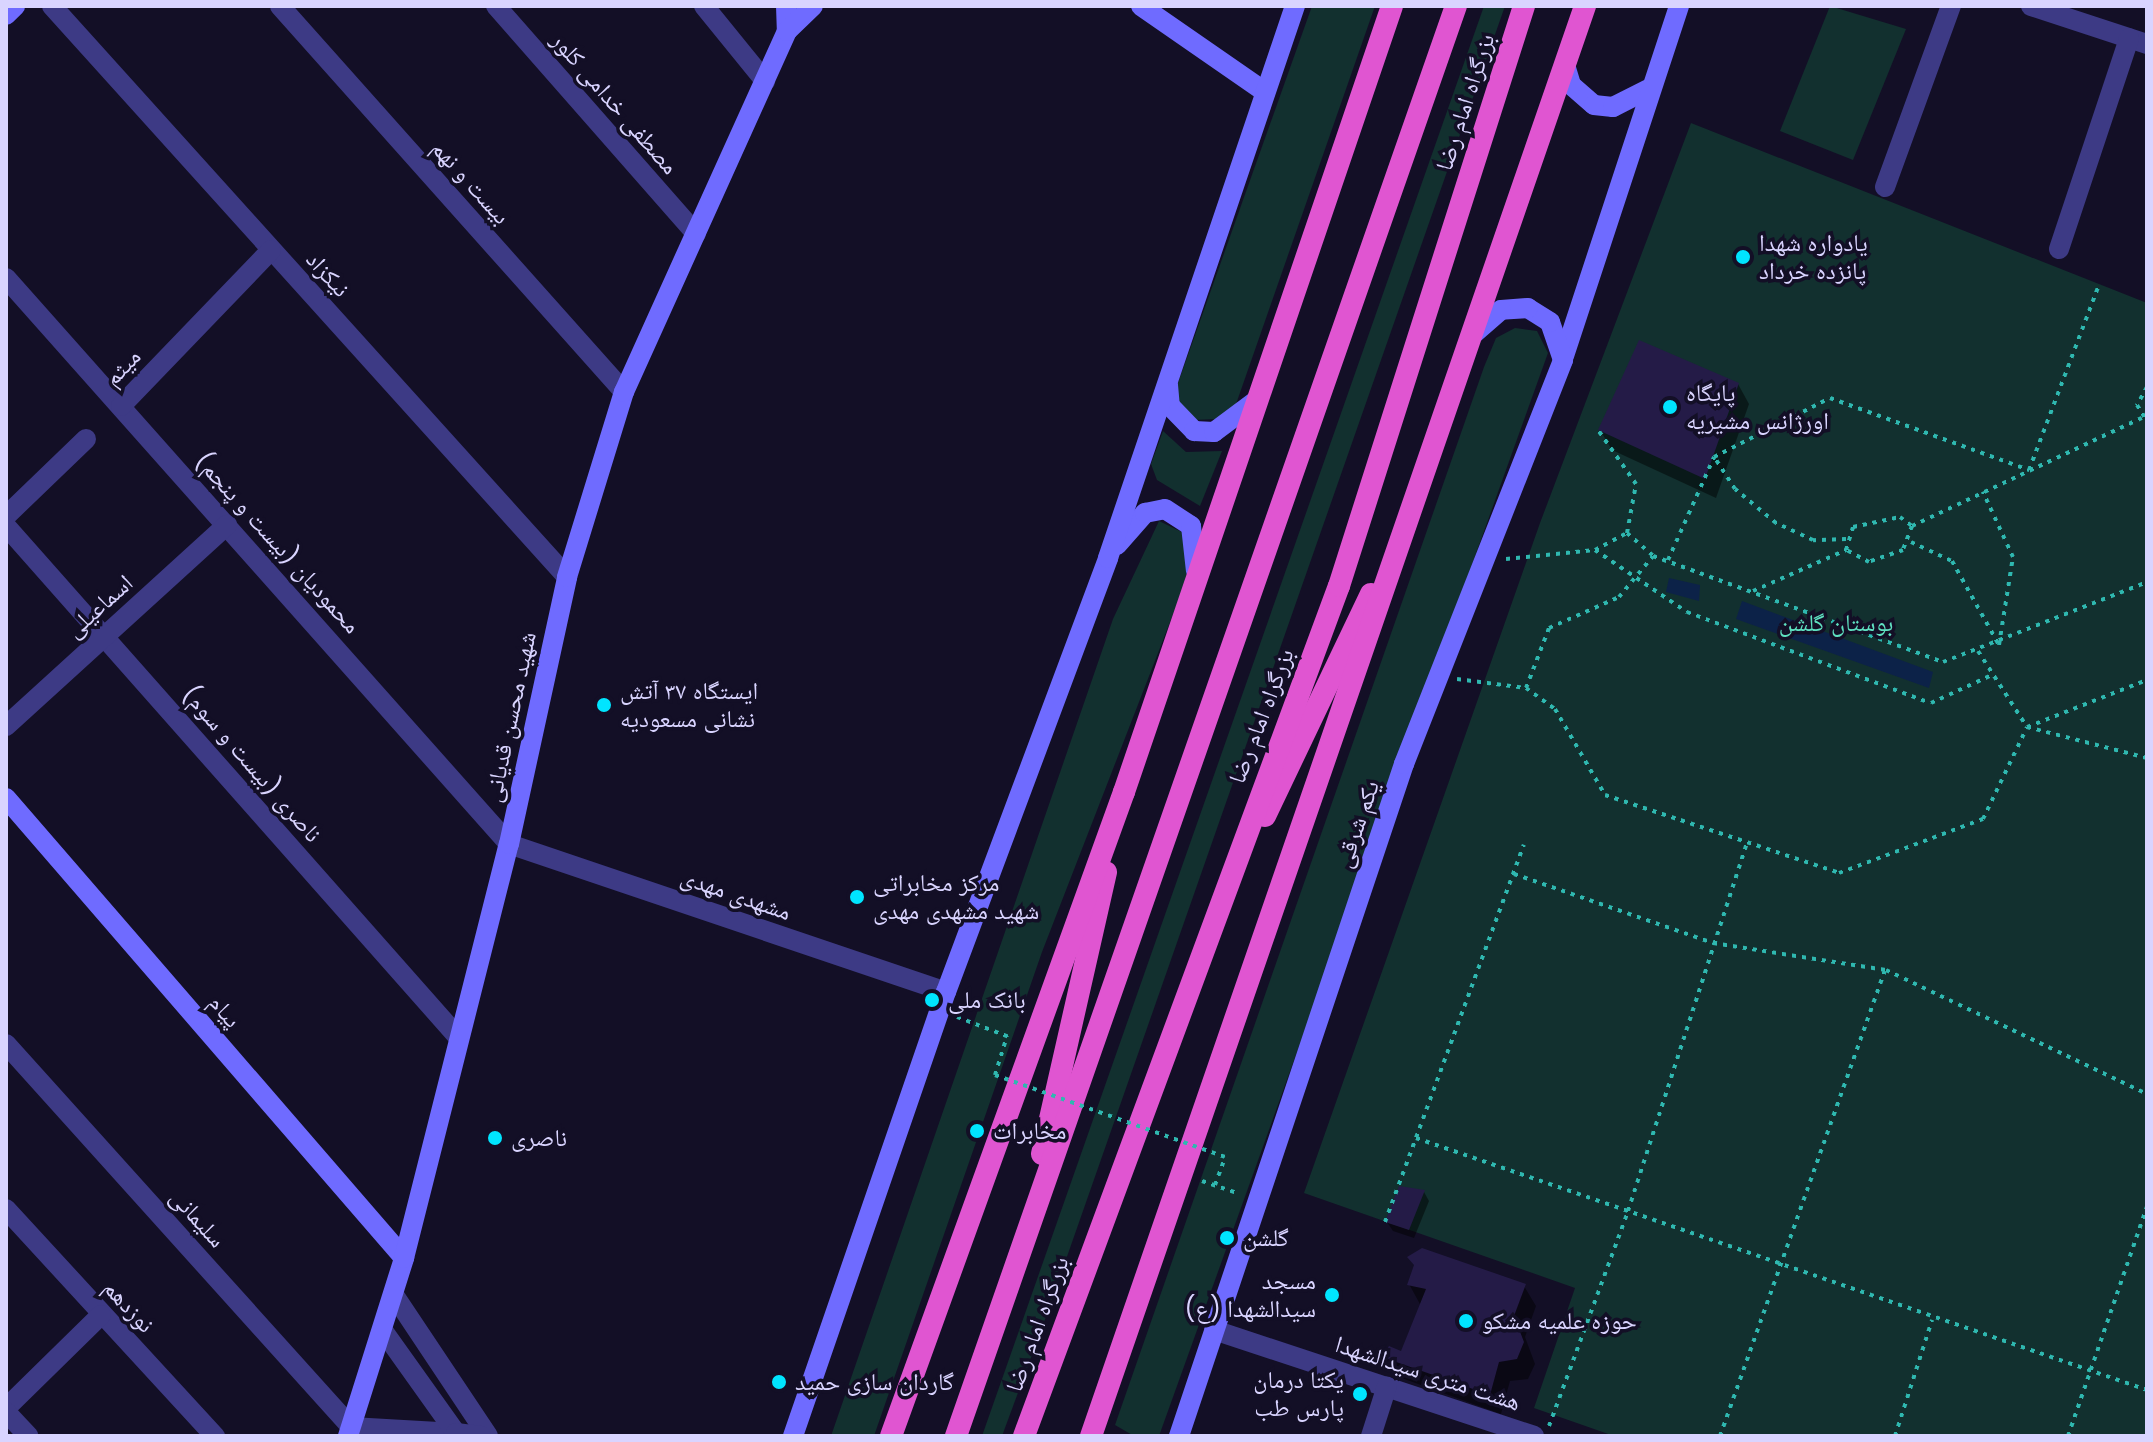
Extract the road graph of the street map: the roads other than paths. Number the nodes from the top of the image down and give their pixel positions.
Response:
1 (15, 6) edge
2 (52, 6) edge
3 (280, 6) edge
4 (496, 6) edge
5 (704, 6) edge
6 (786, 6) edge
7 (813, 6) edge
8 (1141, 6) edge
9 (1295, 6) edge
10 (1392, 6) edge
11 (1456, 6) edge
12 (1524, 6) edge
13 (1585, 6) edge
14 (1679, 6) edge
15 (1951, 6) edge
16 (2031, 6) edge
17 (6, 15) edge
18 (787, 31) junction
19 (2138, 41) edge
20 (1565, 65) junction
21 (765, 81) junction
22 (1648, 89) junction
23 (1265, 92) junction
24 (1885, 187) dead end
25 (696, 234) junction
26 (2059, 249) dead end
27 (271, 250) junction
28 (6, 278) edge
29 (1475, 333) junction
30 (1563, 360) junction
31 (1167, 376) junction
32 (624, 392) junction
33 (1257, 400) junction
34 (121, 406) junction
35 (86, 439) dead end
36 (1420, 492) junction
37 (6, 516) edge
38 (227, 525) junction
39 (6, 526) edge
40 (1108, 558) junction
41 (567, 577) junction
42 (1196, 581) junction
43 (105, 636) junction
44 (6, 726) edge
45 (1124, 792) junction
46 (6, 798) edge
47 (509, 844) junction
48 (1194, 965) junction
49 (943, 1002) junction
50 (458, 1037) junction
51 (6, 1044) edge
52 (6, 1209) edge
53 (404, 1258) junction
54 (1018, 1261) junction
55 (394, 1295) junction
56 (101, 1315) junction
57 (1214, 1330) junction
58 (384, 1332) junction
59 (1387, 1386) junction
60 (6, 1410) edge
61 (1099, 1413) junction
62 (350, 1432) edge
63 (456, 1433) junction
64 (28, 1436) edge
65 (215, 1436) edge
66 (481, 1436) edge
67 (488, 1436) edge
68 (793, 1436) edge
69 (891, 1436) edge
70 (956, 1436) edge
71 (1024, 1436) edge
72 (1091, 1436) edge
73 (1105, 1436) edge
74 (1179, 1436) edge
75 (1371, 1436) edge
76 (1534, 1436) edge

1 - 17 main road
2 - 27 street, نیکزاد
3 - 32 street, بیست و نهم
4 - 25 street, مصطفی خدامی کلور
5 - 21 street
6 - 18 main road, شهید محسن قدیانی
7 - 18 main road, شهید محسن قدیانی
8 - 23 main road
9 - 23 main road
10 - 33 highway
11 - 54 highway, بزرگراه امام رضا
12 - 48 highway, بزرگراه امام رضا
13 - 20 highway
14 - 22 main road, یکم شرقی
15 - 24 street
16 - 19 street
18 - 21 main road, شهید محسن قدیانی
19 - 26 street
20 - 22 main road
20 - 29 highway
21 - 25 main road, شهید محسن قدیانی
22 - 30 main road, یکم شرقی
23 - 31 main road
25 - 32 main road, شهید محسن قدیانی
27 - 34 street, میثم
27 - 41 street, نیکزاد
28 - 34 street, محمودیان (بیست و پنجم)
29 - 30 main road
29 - 36 highway
30 - 57 main road, یکم شرقی
31 - 33 main road
31 - 40 main road
32 - 41 main road, شهید محسن قدیانی
33 - 42 highway
34 - 38 street, محمودیان (بیست و پنجم)
35 - 37 street
36 - 48 highway
36 - 61 highway
38 - 43 street, اسماعیلی
38 - 47 street, محمودیان (بیست و پنجم)
39 - 43 street, ناصری (بیست و سوم)
40 - 42 main road
40 - 49 main road
41 - 47 main road, شهید محسن قدیانی
42 - 45 highway
43 - 44 street, اسماعیلی
43 - 50 street, ناصری (بیست و سوم)
45 - 54 highway
45 - 69 highway
46 - 53 main road, پیام
47 - 49 street, مشهدی مهدی
47 - 50 main road, شهید محسن قدیانی
48 - 71 highway, بزرگراه امام رضا
49 - 68 main road
50 - 53 main road, شهید محسن قدیانی
51 - 62 street, سلیمانی
52 - 56 street, نوزدهم
53 - 55 main road, شهید محسن قدیانی
54 - 70 highway, بزرگراه امام رضا
55 - 58 main road, شهید محسن قدیانی
55 - 67 street
56 - 60 street
56 - 65 street, نوزدهم
57 - 59 street, هشت متری سیدالشهدا
57 - 74 main road, یکم شرقی
58 - 62 main road, شهید محسن قدیانی
58 - 63 street
59 - 75 street
59 - 76 street, هشت متری سیدالشهدا
60 - 64 street
61 - 72 highway
61 - 73 main road
62 - 63 street
63 - 66 street

